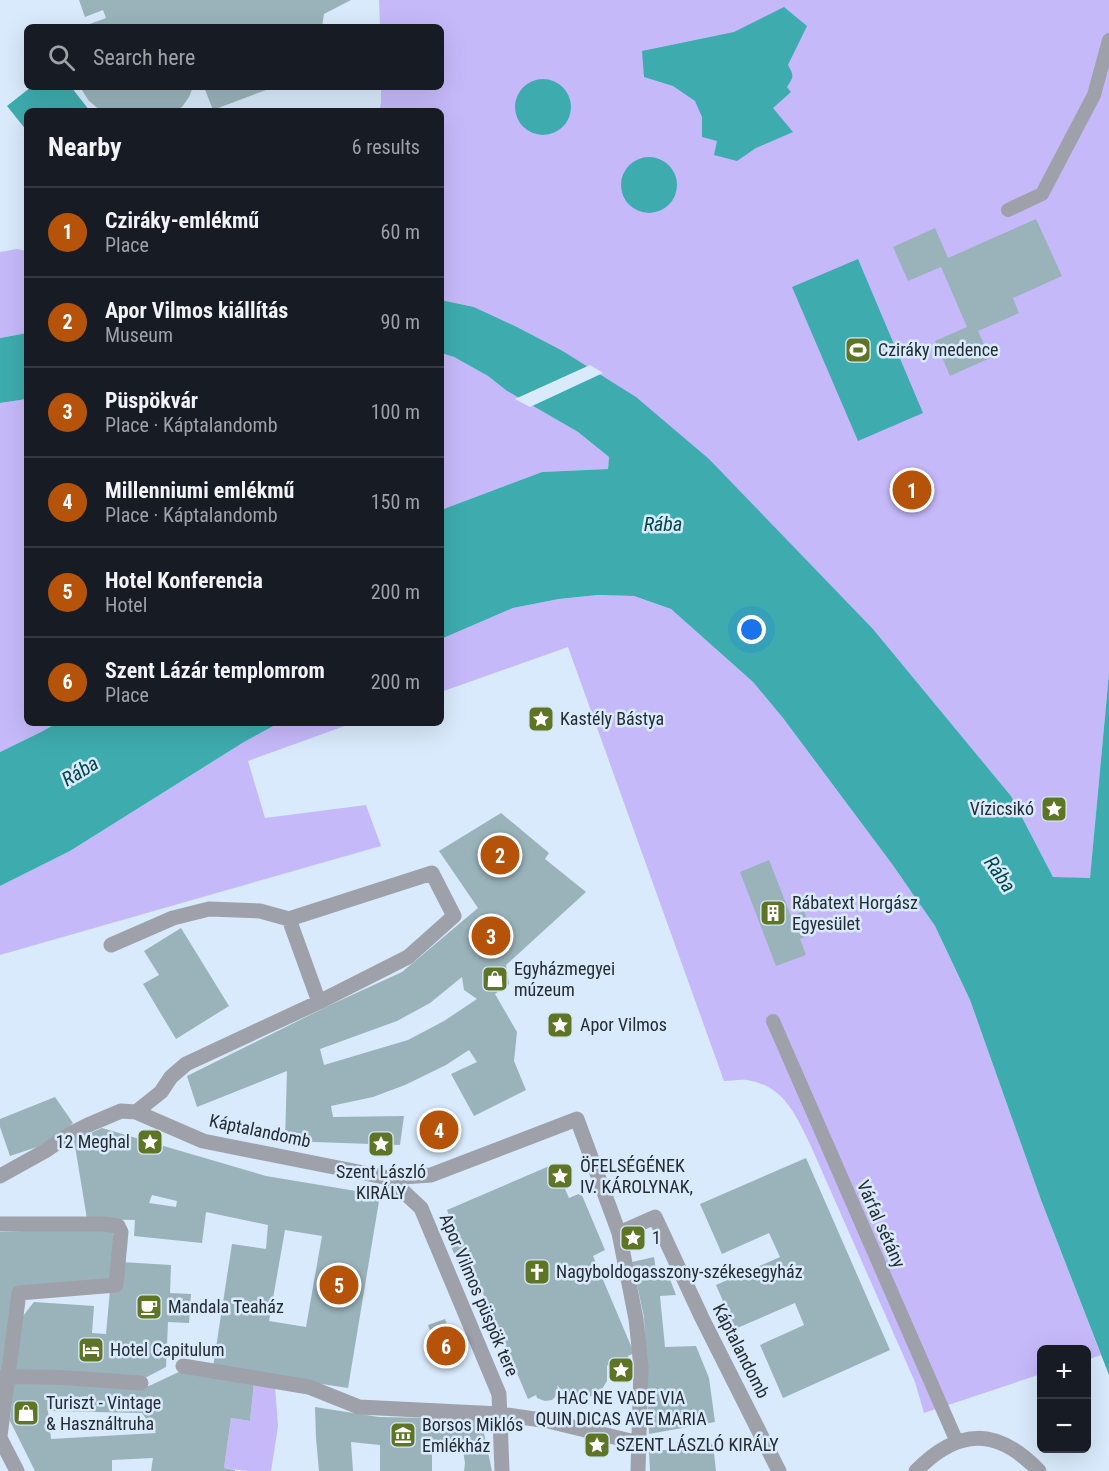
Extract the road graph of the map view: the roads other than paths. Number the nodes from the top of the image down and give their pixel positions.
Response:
1 (1109, 40) edge
2 (1008, 210) dead end
3 (289, 919) junction
4 (111, 945) dead end
5 (318, 1002) junction
6 (773, 1021) dead end
7 (136, 1112) junction
8 (0, 1176) edge
9 (389, 1178) junction
10 (0, 1224) edge
11 (620, 1233) junction
12 (183, 1366) dead end
13 (4, 1377) edge
14 (141, 1383) dead end
15 (500, 1414) junction
16 (0, 1437) edge
17 (957, 1442) junction
18 (639, 1443) junction
19 (17, 1471) edge
20 (502, 1471) edge
21 (638, 1471) edge
22 (779, 1471) edge
23 (916, 1471) edge
24 (1039, 1471) edge

1 - 2 lane
3 - 4 street
3 - 5 street
3 - 5 street
5 - 7 street
6 - 17 lane, Várfal sétány
7 - 8 street
7 - 9 street, Káptalandomb
9 - 11 street
9 - 15 street, Apor Vilmos püspök tere
10 - 13 street
11 - 18 street
11 - 22 street, Káptalandomb
12 - 15 street
13 - 14 street
13 - 16 street
15 - 18 street
15 - 20 street
16 - 19 street
17 - 23 street
17 - 24 street
18 - 21 street

